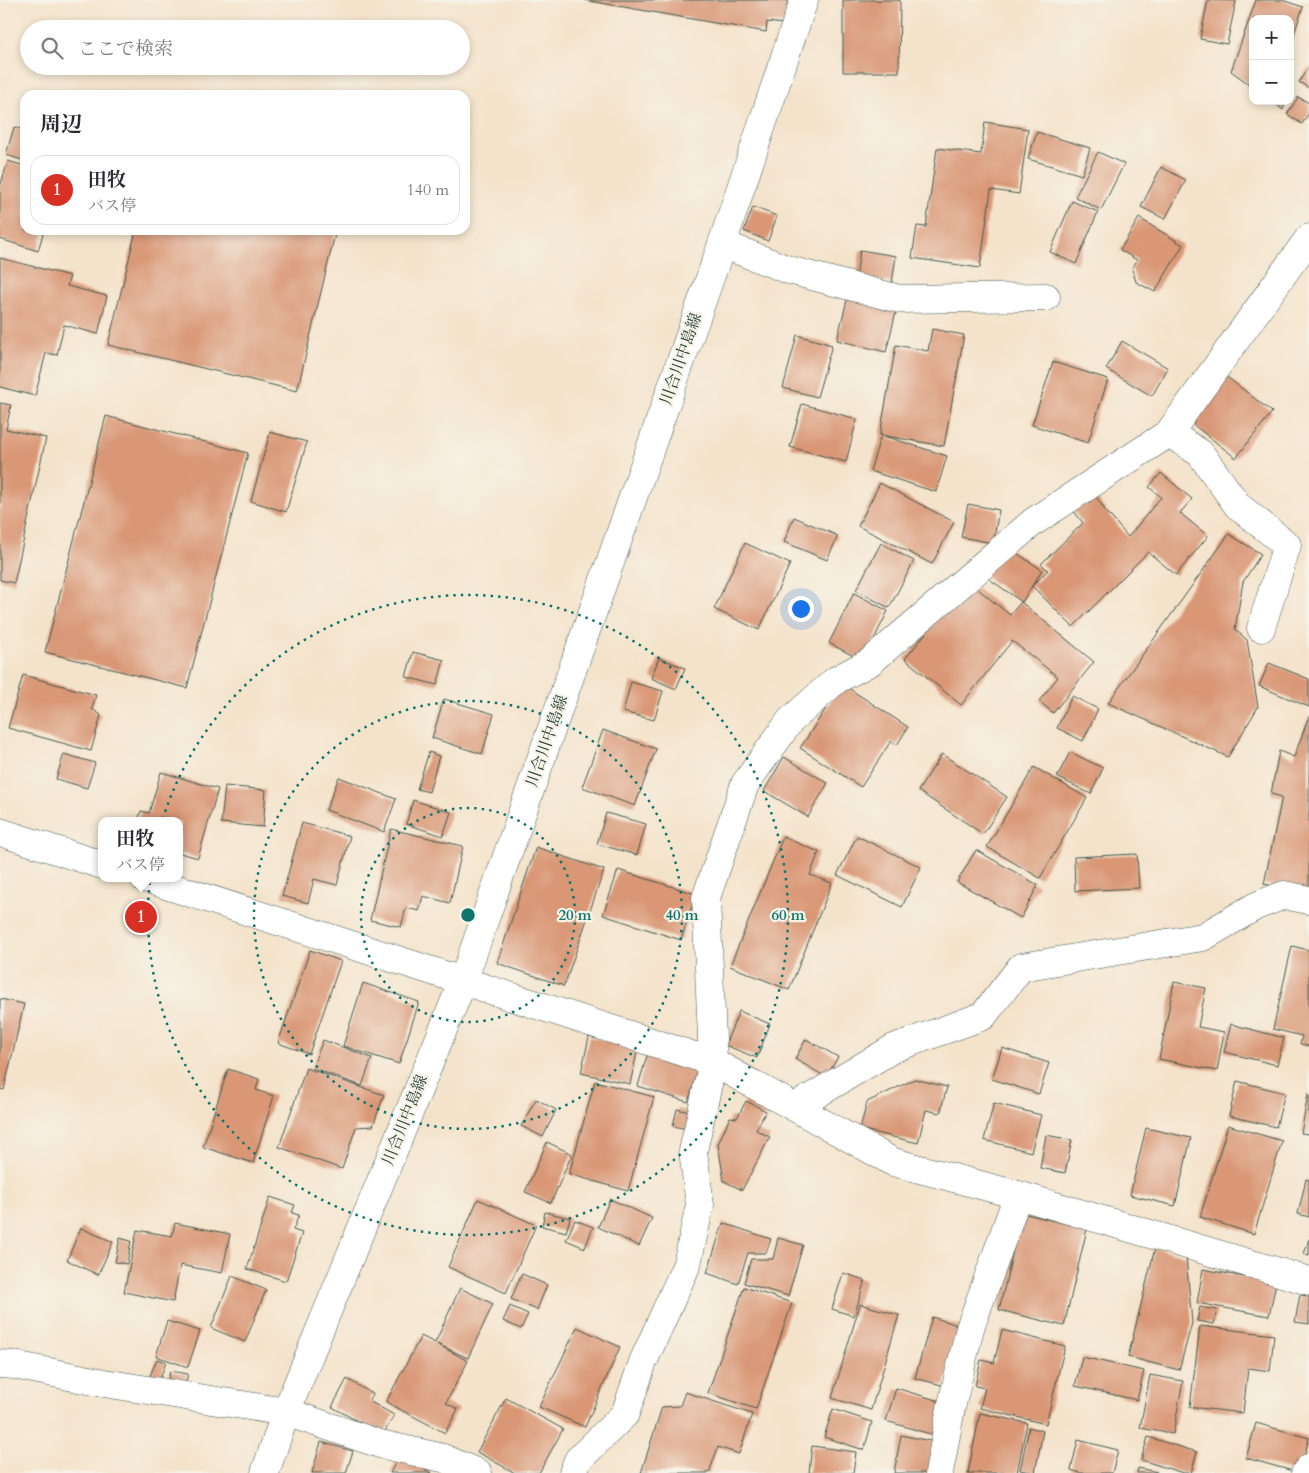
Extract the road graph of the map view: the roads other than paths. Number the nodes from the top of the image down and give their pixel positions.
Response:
1 (804, 0) edge
2 (1309, 238) edge
3 (722, 244) junction
4 (1046, 297) dead end
5 (1169, 434) junction
6 (1261, 628) dead end
7 (0, 832) edge
8 (98, 864) edge
9 (156, 882) edge
10 (1309, 900) edge
11 (463, 981) junction
12 (713, 1062) junction
13 (795, 1107) junction
14 (1018, 1194) junction
15 (1309, 1281) edge
16 (0, 1364) edge
17 (286, 1412) junction
18 (1309, 1468) edge
19 (265, 1473) edge
20 (478, 1473) edge
21 (572, 1473) edge
22 (940, 1473) edge
23 (1305, 1473) edge

1 - 3 street, 川合川中島線
2 - 5 street
3 - 4 street
3 - 11 street, 川合川中島線
5 - 6 street
5 - 12 street
7 - 8 street
9 - 11 street
10 - 13 street
11 - 12 street
11 - 17 street, 川合川中島線
12 - 13 street
12 - 21 street
13 - 14 street
14 - 15 street
14 - 22 street
16 - 17 street
17 - 19 street, 川合川中島線
17 - 20 street
18 - 23 street

